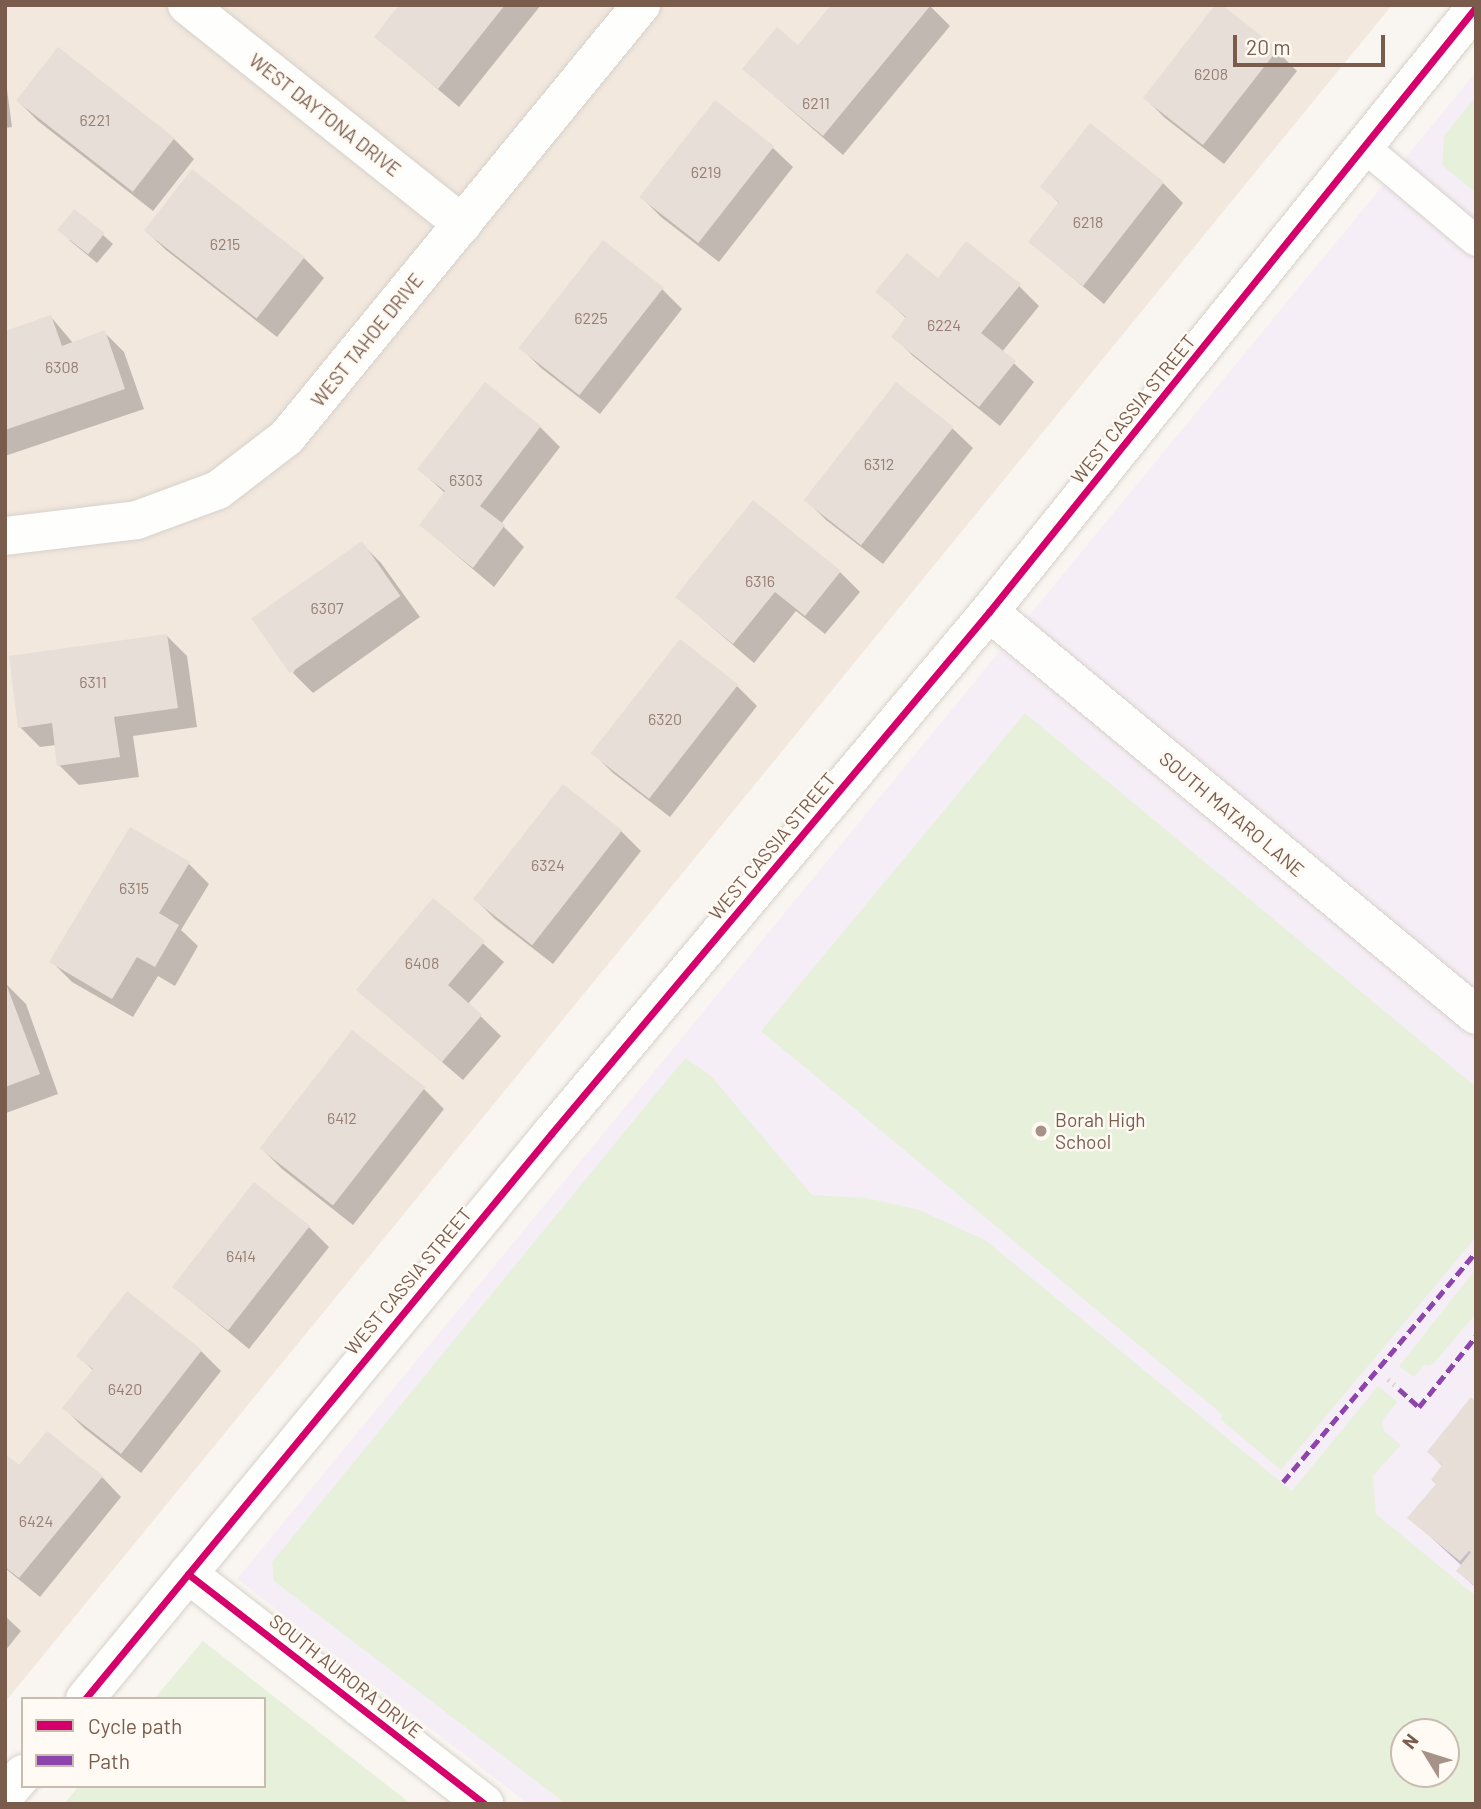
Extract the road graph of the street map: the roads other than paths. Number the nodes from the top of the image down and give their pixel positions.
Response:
1 (187, 5) edge
2 (641, 5) edge
3 (1476, 7) edge
4 (1364, 147) junction
5 (462, 224) junction
6 (1476, 241) edge
7 (5, 536) edge
8 (989, 612) junction
9 (1476, 1015) edge
10 (188, 1574) junction
11 (87, 1697) edge
12 (21, 1776) edge
13 (5, 1795) edge
14 (484, 1804) edge

1 - 5 street, WEST DAYTONA DRIVE
2 - 5 street, WEST TAHOE DRIVE
3 - 4 street, WEST CASSIA STREET
4 - 6 lane
4 - 8 street, WEST CASSIA STREET
5 - 7 street, WEST TAHOE DRIVE
8 - 9 street, SOUTH MATARO LANE
8 - 10 street, WEST CASSIA STREET
10 - 11 street, WEST CASSIA STREET
10 - 14 street, SOUTH AURORA DRIVE
12 - 13 street

